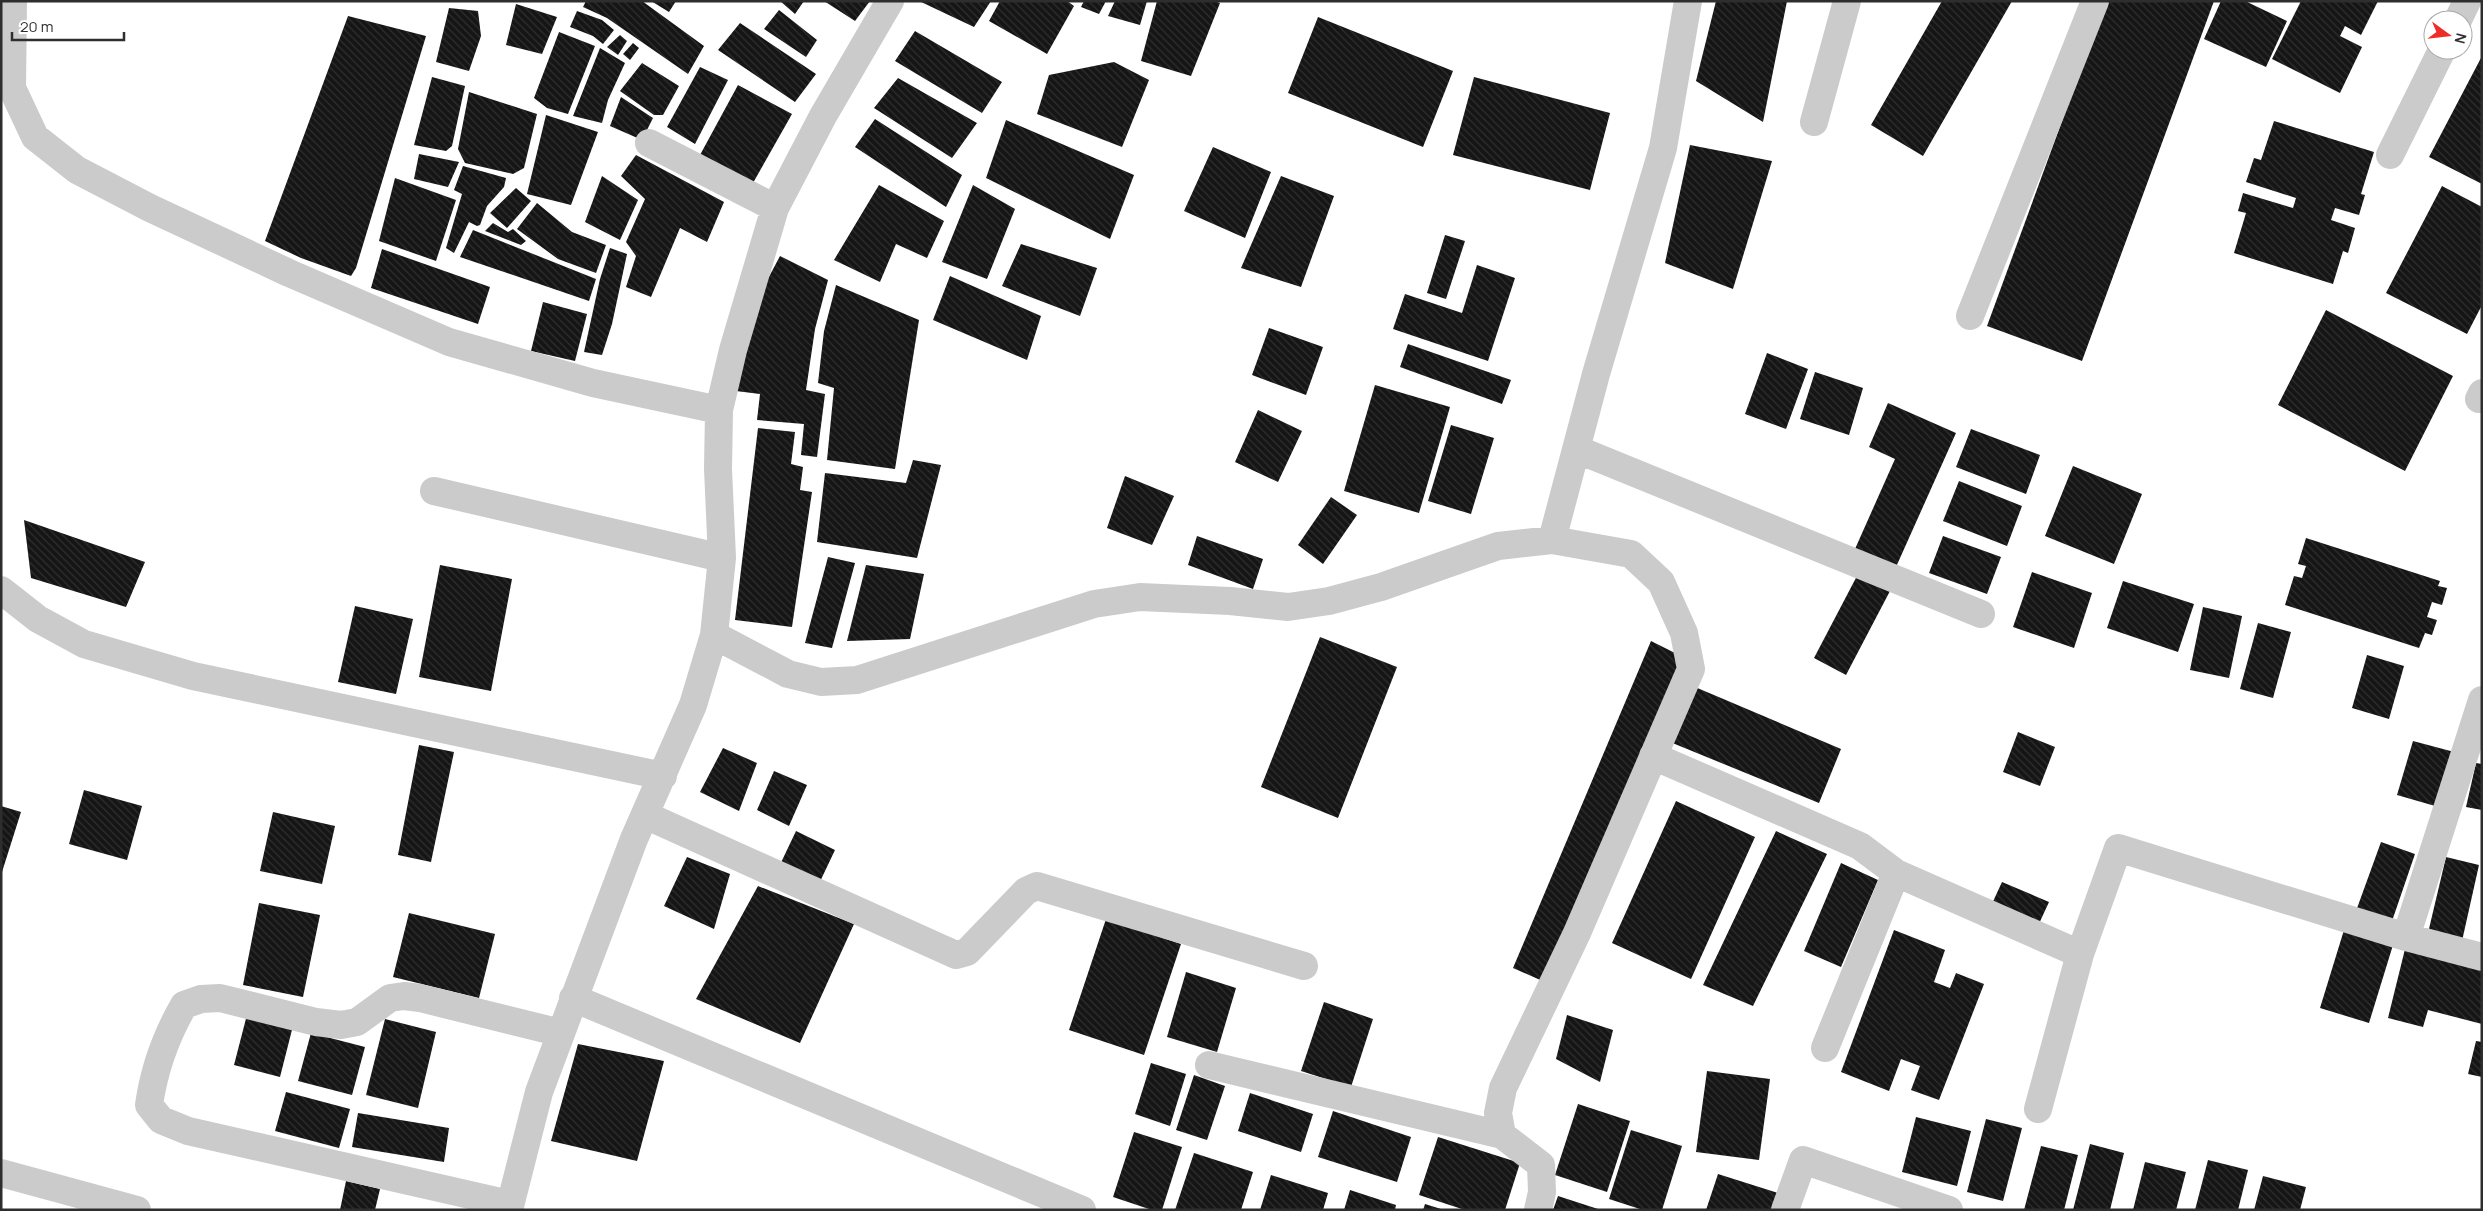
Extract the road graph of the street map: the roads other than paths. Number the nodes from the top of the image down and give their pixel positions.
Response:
1 (13, 1) edge
2 (890, 1) edge
3 (1688, 1) edge
4 (1847, 1) edge
5 (2095, 1) edge
6 (2437, 60) edge
7 (1814, 122) dead end
8 (649, 143) dead end
9 (2390, 155) dead end
10 (775, 208) junction
11 (1970, 316) dead end
12 (719, 410) junction
13 (1576, 449) junction
14 (434, 491) dead end
15 (1552, 540) junction
16 (722, 558) junction
17 (1, 590) edge
18 (1981, 614) dead end
19 (714, 635) junction
20 (2482, 700) edge
21 (1653, 756) junction
22 (663, 776) junction
23 (645, 815) junction
24 (1896, 873) junction
25 (2406, 937) junction
26 (2080, 954) junction
27 (2482, 957) edge
28 (1304, 966) dead end
29 (573, 998) junction
30 (561, 1033) junction
31 (1825, 1048) dead end
32 (1209, 1065) dead end
33 (2038, 1109) dead end
34 (1502, 1135) junction
35 (1, 1173) edge
36 (509, 1207) edge
37 (137, 1210) edge
38 (1082, 1210) edge
39 (1538, 1210) edge
40 (1785, 1210) edge
41 (1949, 1210) edge

1 - 12 street
2 - 10 street
3 - 13 street
4 - 7 street
5 - 11 street
6 - 9 street
8 - 10 street
10 - 12 street
12 - 16 street
13 - 15 street
13 - 18 street
14 - 16 street
15 - 19 street
15 - 21 street
16 - 19 street
17 - 22 street
19 - 22 street
20 - 25 street
21 - 24 street
21 - 34 street
22 - 23 street
23 - 28 street
23 - 29 street
24 - 26 street
24 - 31 street
25 - 26 street
25 - 27 street
26 - 33 street
29 - 30 street
29 - 38 street
30 - 36 street
30 - 36 street
32 - 34 street
34 - 39 street
35 - 37 street
40 - 41 street

